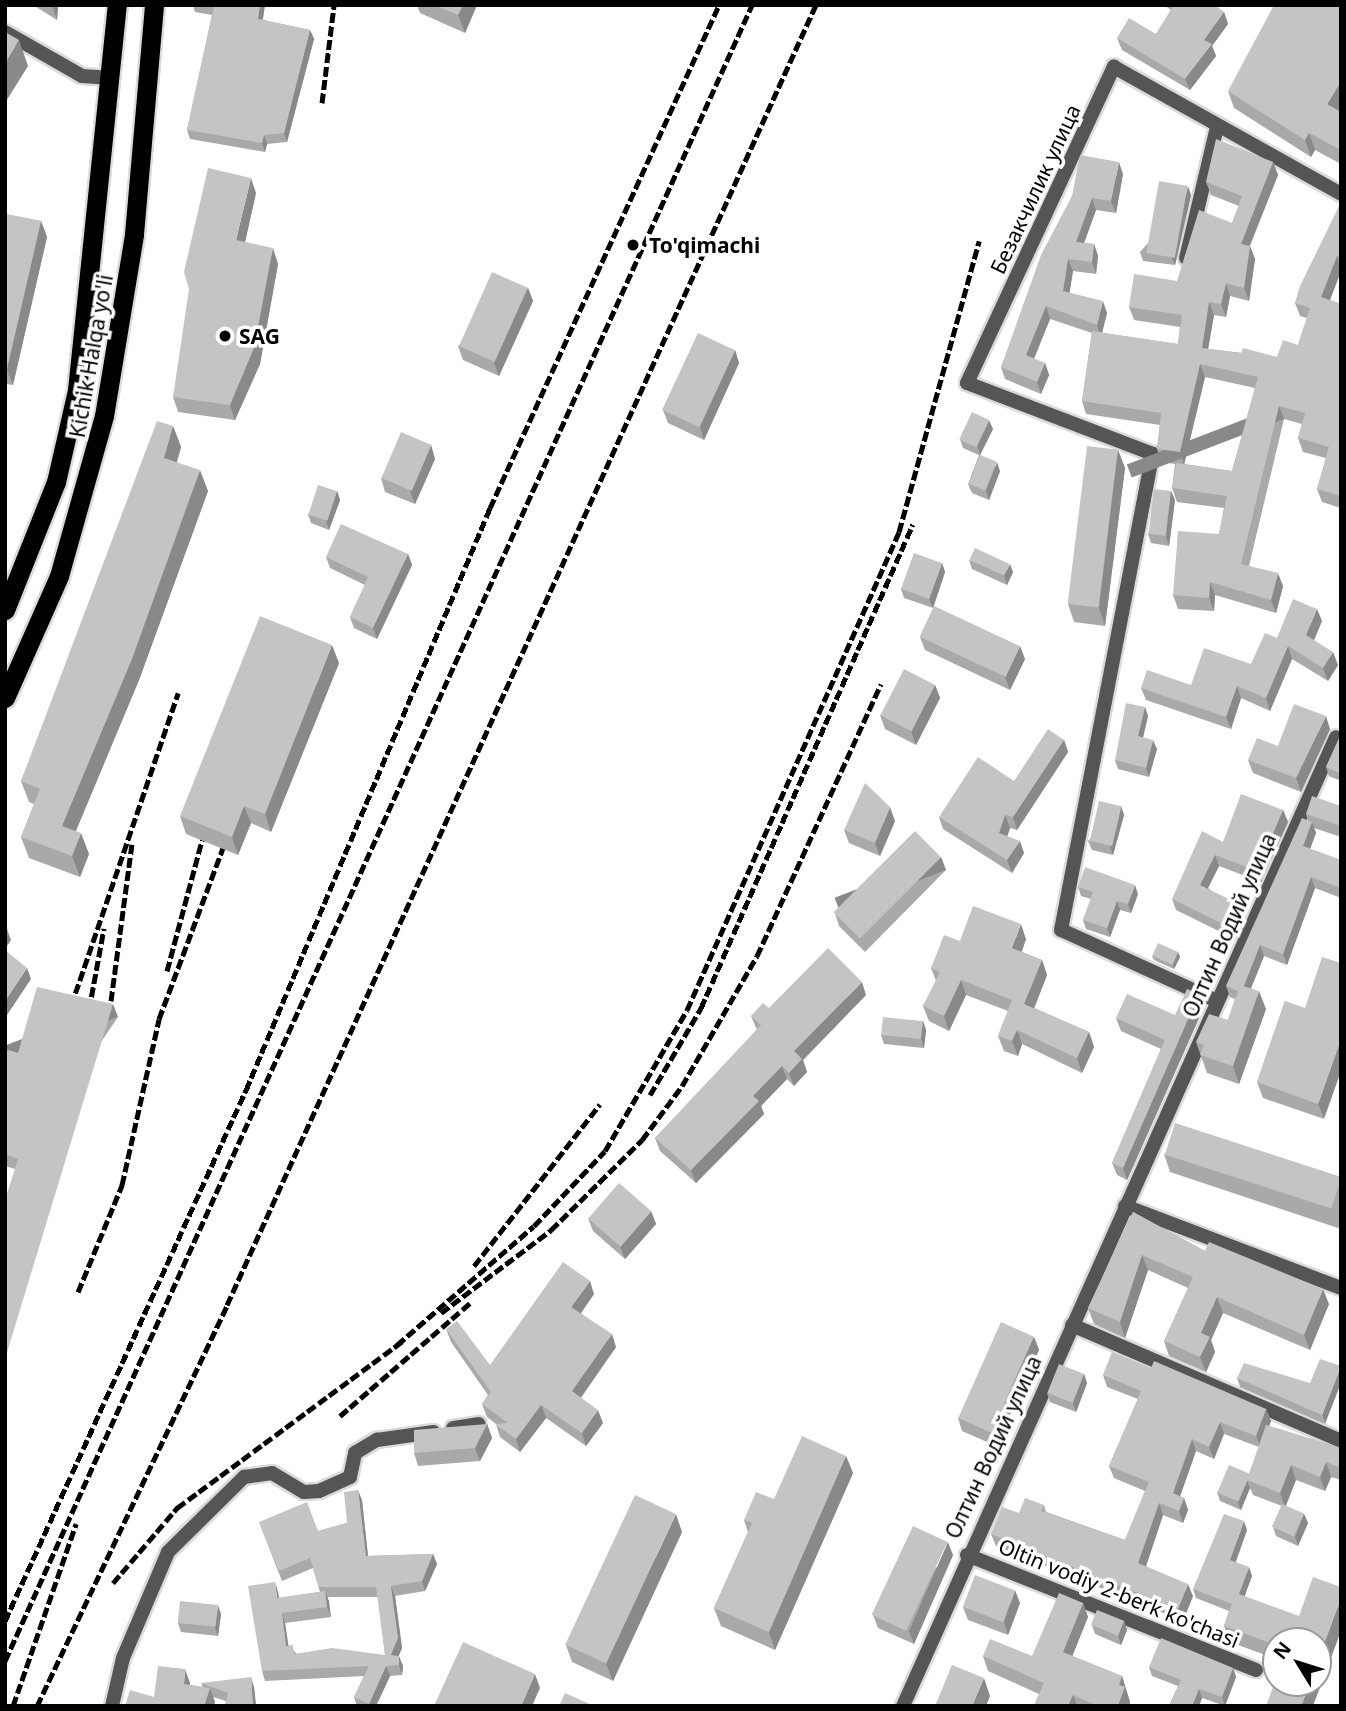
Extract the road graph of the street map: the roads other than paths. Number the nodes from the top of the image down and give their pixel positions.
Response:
1 (117, 5) edge
2 (154, 5) edge
3 (5, 32) edge
4 (111, 78) junction
5 (1217, 127) junction
6 (1341, 194) edge
7 (1184, 266) edge
8 (24, 567) junction
9 (5, 592) edge
10 (5, 610) edge
11 (5, 698) edge
12 (1336, 737) edge
13 (1217, 1001) junction
14 (1125, 1206) junction
15 (1341, 1288) edge
16 (1072, 1325) junction
17 (479, 1424) edge
18 (1341, 1441) edge
19 (967, 1555) junction
20 (1256, 1670) dead end
21 (112, 1706) edge
22 (903, 1706) edge

1 - 4 highway, Kichik Halqa yo'li
2 - 11 highway, Kichik Halqa yo'li
3 - 4 street
4 - 8 highway, Kichik Halqa yo'li
5 - 6 street, Безакчилик улица
5 - 7 street
5 - 13 street, Безакчилик улица
8 - 9 highway
8 - 10 highway, Kichik Halqa yo'li
12 - 13 street, Олтин Водий улица
13 - 14 street, Олтин Водий улица
14 - 15 street
14 - 16 street, Олтин Водий улица
16 - 18 street
16 - 19 street, Олтин Водий улица
17 - 21 street
19 - 20 street, Oltin vodiy 2-berk ko'chasi
19 - 22 street, Олтин Водий улица

